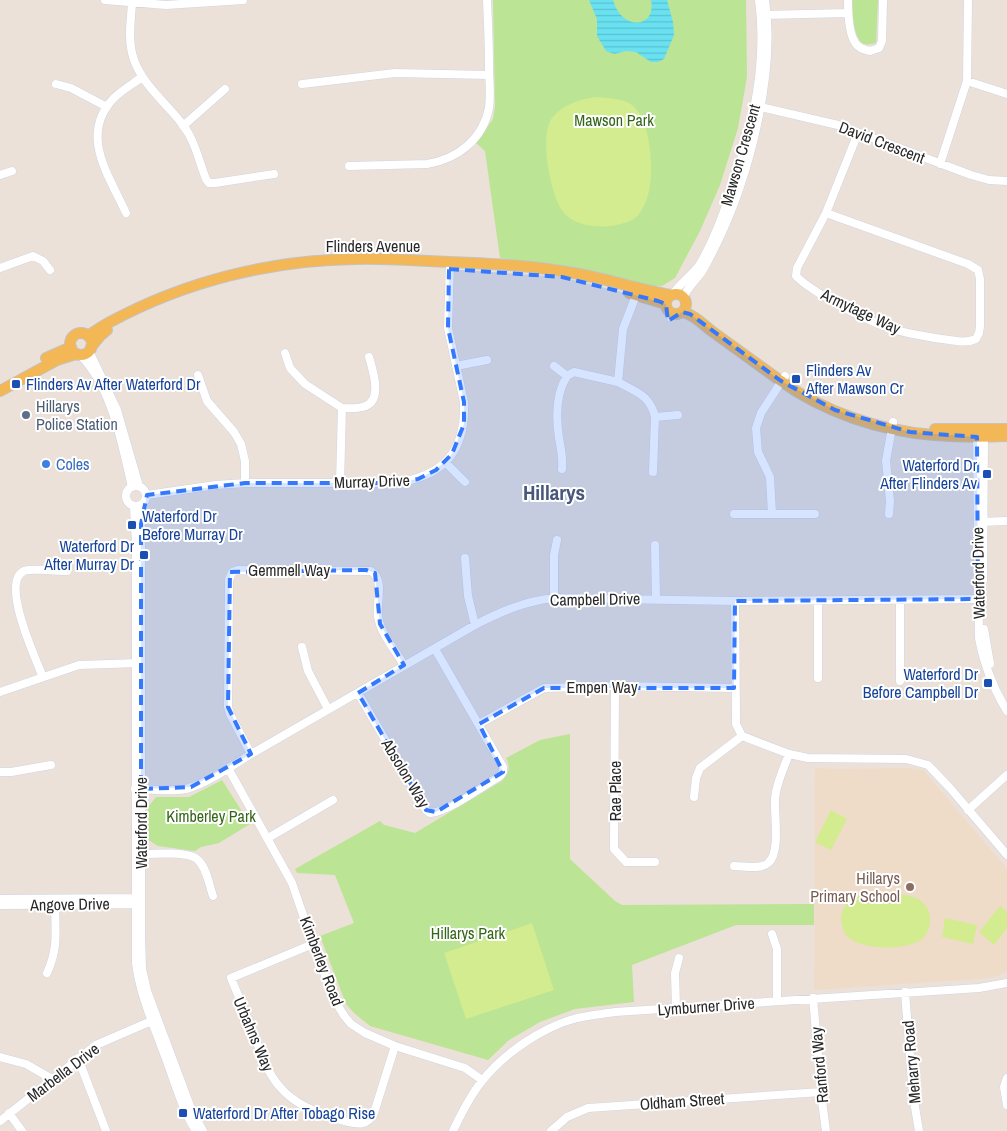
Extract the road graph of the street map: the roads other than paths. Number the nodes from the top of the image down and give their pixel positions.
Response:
1 (105, 0) edge
2 (243, 0) edge
3 (487, 0) edge
4 (759, 0) edge
5 (765, 0) edge
6 (848, 0) edge
7 (882, 0) edge
8 (968, 0) edge
9 (132, 3) junction
10 (848, 13) junction
11 (764, 15) junction
12 (489, 75) junction
13 (142, 77) junction
14 (967, 81) junction
15 (56, 84) dead end
16 (302, 84) dead end
17 (226, 89) dead end
18 (1007, 94) edge
19 (106, 107) junction
20 (758, 107) junction
21 (184, 126) junction
22 (858, 133) junction
23 (940, 164) junction
24 (349, 166) dead end
25 (12, 172) dead end
26 (274, 174) dead end
27 (0, 175) edge
28 (1007, 181) edge
29 (126, 213) dead end
30 (826, 213) junction
31 (449, 266) junction
32 (0, 268) edge
33 (50, 270) dead end
34 (637, 292) junction
35 (669, 298) junction
36 (683, 305) junction
37 (88, 336) junction
38 (81, 351) junction
39 (285, 353) dead end
40 (369, 357) dead end
41 (487, 360) dead end
42 (456, 366) junction
43 (554, 366) dead end
44 (198, 375) dead end
45 (567, 376) junction
46 (783, 379) junction
47 (618, 382) junction
48 (0, 385) edge
49 (0, 391) edge
50 (342, 408) junction
51 (678, 415) dead end
52 (655, 417) junction
53 (893, 426) junction
54 (1007, 429) edge
55 (980, 433) junction
56 (1007, 436) edge
57 (446, 463) junction
58 (562, 469) dead end
59 (653, 472) dead end
60 (245, 482) junction
61 (465, 482) dead end
62 (340, 483) junction
63 (136, 486) junction
64 (147, 495) junction
65 (143, 504) junction
66 (134, 506) junction
67 (734, 514) dead end
68 (772, 514) junction
69 (815, 514) dead end
70 (889, 514) dead end
71 (1007, 521) edge
72 (980, 522) junction
73 (557, 540) dead end
74 (655, 545) dead end
75 (465, 558) dead end
76 (67, 571) dead end
77 (554, 598) junction
78 (656, 598) junction
79 (981, 599) junction
80 (818, 600) junction
81 (900, 600) junction
82 (734, 601) junction
83 (475, 625) junction
84 (302, 646) dead end
85 (435, 649) junction
86 (138, 663) junction
87 (404, 665) junction
88 (43, 677) junction
89 (818, 678) dead end
90 (900, 681) dead end
91 (615, 686) junction
92 (734, 688) junction
93 (0, 692) edge
94 (358, 693) junction
95 (1007, 701) edge
96 (328, 709) junction
97 (1007, 710) edge
98 (479, 724) junction
99 (742, 736) junction
100 (251, 754) junction
101 (789, 754) junction
102 (51, 765) dead end
103 (228, 768) junction
104 (0, 772) edge
105 (1007, 775) edge
106 (138, 789) junction
107 (694, 797) dead end
108 (333, 800) dead end
109 (968, 810) junction
110 (268, 838) junction
111 (138, 855) junction
112 (1007, 855) edge
113 (655, 862) dead end
114 (734, 866) dead end
115 (214, 896) dead end
116 (0, 899) edge
117 (138, 901) junction
118 (55, 902) junction
119 (0, 905) edge
120 (772, 934) dead end
121 (313, 944) junction
122 (679, 958) dead end
123 (47, 973) dead end
124 (1007, 983) edge
125 (905, 992) junction
126 (813, 998) junction
127 (777, 1001) junction
128 (676, 1008) junction
129 (155, 1020) junction
130 (395, 1046) junction
131 (0, 1057) edge
132 (78, 1058) junction
133 (1007, 1078) edge
134 (52, 1079) junction
135 (482, 1080) junction
136 (821, 1092) junction
137 (1007, 1105) edge
138 (9, 1114) junction
139 (0, 1121) edge
140 (22, 1131) edge
141 (106, 1131) edge
142 (196, 1131) edge
143 (203, 1131) edge
144 (453, 1131) edge
145 (551, 1131) edge
146 (826, 1131) edge
147 (919, 1131) edge

1 - 9 street
2 - 9 street
3 - 12 street
4 - 11 street, Mawson Crescent
5 - 11 street, Mawson Crescent
6 - 10 street
7 - 10 street
8 - 14 street
9 - 13 street
10 - 11 street
11 - 20 street, Mawson Crescent
12 - 16 street
12 - 24 street
13 - 19 street
13 - 21 street
14 - 18 street
14 - 23 street
15 - 19 street
17 - 21 street
19 - 29 street
20 - 22 street, David Crescent
20 - 35 street, Mawson Crescent
20 - 36 street, Mawson Crescent
21 - 26 street
22 - 23 street, David Crescent
22 - 30 street, Armytage Way
23 - 28 street, David Crescent
25 - 27 street
30 - 30 street, Armytage Way
31 - 34 main road, Flinders Avenue
31 - 37 main road, Flinders Avenue
31 - 38 main road, Flinders Avenue
31 - 42 street, Murray Drive
32 - 33 street
34 - 35 main road, Flinders Avenue
34 - 47 street
35 - 36 main road
35 - 36 main road
36 - 46 main road
37 - 38 main road
37 - 38 main road, Flinders Avenue
38 - 48 main road, Flinders Avenue
38 - 49 main road, Flinders Avenue
38 - 63 street
39 - 50 street
40 - 50 street
41 - 42 street
42 - 57 street, Murray Drive
43 - 45 street
44 - 60 street
45 - 47 street
45 - 58 street
46 - 53 main road
46 - 68 street
47 - 52 street
50 - 62 street
51 - 52 street
52 - 59 street
53 - 55 main road
53 - 70 street
54 - 55 main road
55 - 56 main road
55 - 72 street, Waterford Drive
57 - 61 street
57 - 62 street, Murray Drive
60 - 62 street, Murray Drive
60 - 64 street, Murray Drive
63 - 64 street
63 - 66 street
64 - 65 street
65 - 66 street
65 - 86 street, Waterford Drive
66 - 86 street, Waterford Drive
67 - 68 street
68 - 69 street
71 - 72 street
72 - 79 street, Waterford Drive
73 - 77 street
74 - 78 street
75 - 83 street
76 - 88 street
77 - 78 street, Campbell Drive
77 - 83 street, Campbell Drive
78 - 82 street, Campbell Drive
79 - 81 street, Campbell Drive
79 - 95 street, Waterford Drive
79 - 97 street, Waterford Drive
80 - 81 street, Campbell Drive
80 - 82 street, Campbell Drive
80 - 89 street
81 - 90 street
82 - 92 street
83 - 85 street, Campbell Drive
84 - 96 street
85 - 87 street, Campbell Drive
85 - 98 street, Absolon Way
86 - 88 street
86 - 106 street, Waterford Drive
87 - 94 street, Campbell Drive
87 - 100 street, Gemmell Way
88 - 93 street
91 - 92 street, Empen Way
91 - 98 street, Empen Way
91 - 113 street, Rae Place
92 - 99 street
94 - 96 street, Campbell Drive
94 - 98 street, Absolon Way
96 - 100 street, Campbell Drive
99 - 101 street
99 - 107 street
100 - 103 street, Campbell Drive
101 - 109 street
101 - 114 street
102 - 104 street
103 - 106 street, Campbell Drive
103 - 110 street, Kimberley Road
105 - 109 street
106 - 111 street, Waterford Drive
108 - 110 street
109 - 112 street
110 - 121 street, Kimberley Road
111 - 115 street
111 - 117 street, Waterford Drive
116 - 118 street, Angove Drive
117 - 118 street, Angove Drive
117 - 129 street, Waterford Drive
118 - 119 street, Angove Drive
118 - 123 street
120 - 127 street
121 - 130 street, Kimberley Road
121 - 130 street, Urbahns Way
122 - 128 street
124 - 125 street, Lymburner Drive
125 - 126 street, Lymburner Drive
125 - 147 street, Meharry Road
126 - 127 street, Lymburner Drive
126 - 136 street, Ranford Way
127 - 128 street, Lymburner Drive
128 - 135 street, Lymburner Drive
129 - 132 street, Marbella Drive
129 - 142 street, Waterford Drive
129 - 143 street, Waterford Drive
130 - 135 street, Kimberley Road
131 - 134 street
132 - 134 street, Marbella Drive
132 - 141 street
133 - 137 street
134 - 138 street, Marbella Drive
135 - 144 street, Lymburner Drive
136 - 145 street, Oldham Street
136 - 146 street, Ranford Way
138 - 139 street, Marbella Drive
138 - 140 street

